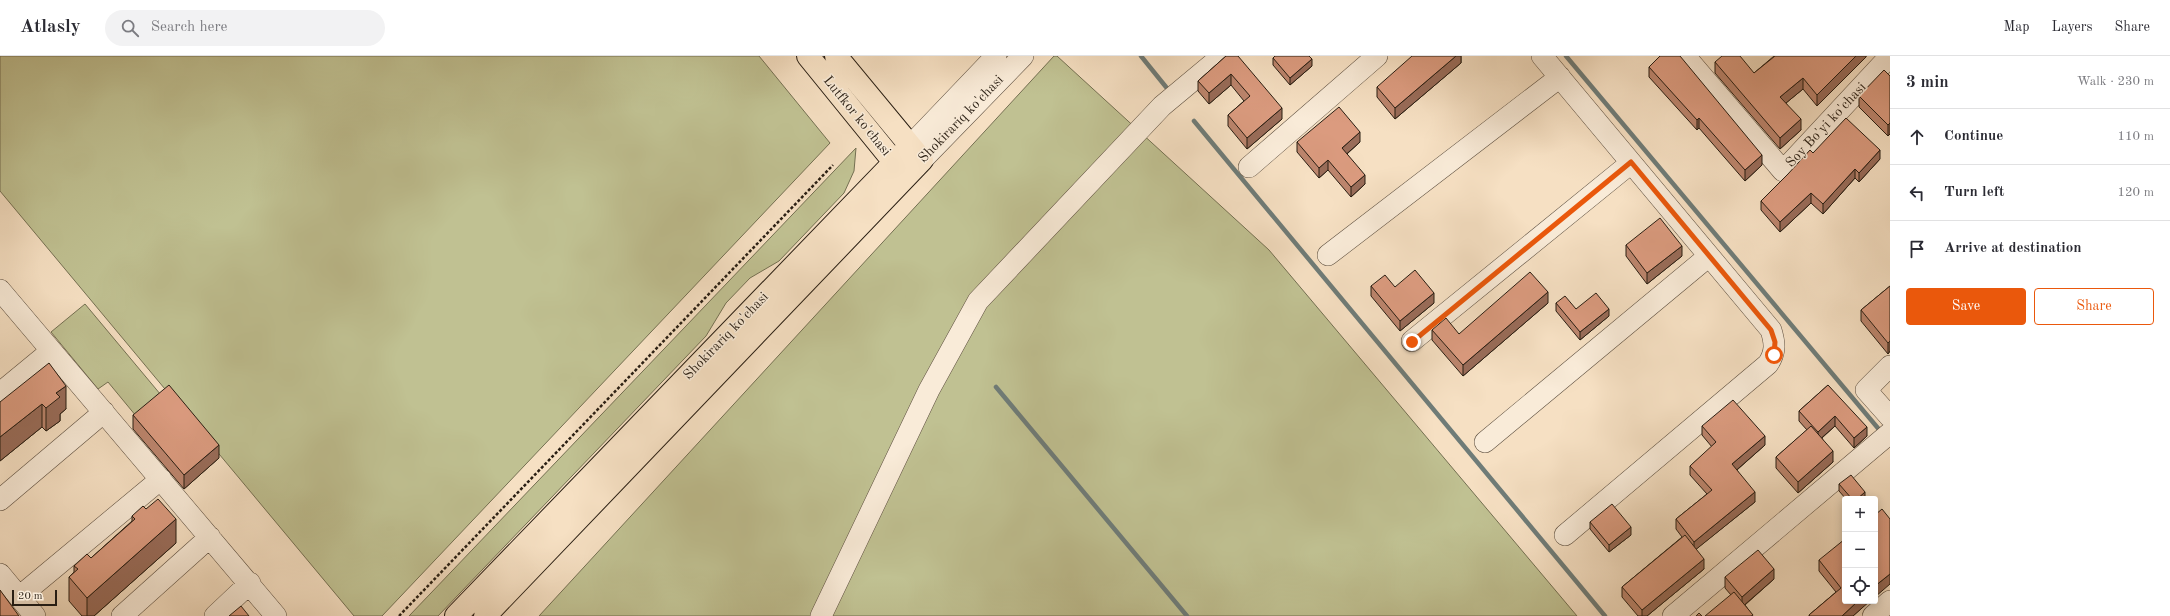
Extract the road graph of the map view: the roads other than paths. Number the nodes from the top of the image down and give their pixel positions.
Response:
1 (808, 56) edge
2 (836, 56) edge
3 (996, 56) edge
4 (1023, 56) edge
5 (1222, 56) edge
6 (1377, 56) edge
7 (1542, 56) edge
8 (1685, 56) edge
9 (1890, 56) edge
10 (1560, 77) junction
11 (916, 153) junction
12 (1631, 162) junction
13 (1249, 167) dead end
14 (900, 169) junction
15 (1328, 255) dead end
16 (1709, 256) junction
17 (0, 290) edge
18 (1412, 342) dead end
19 (51, 351) junction
20 (1890, 366) edge
21 (0, 393) edge
22 (104, 412) junction
23 (1890, 417) edge
24 (1890, 433) edge
25 (1485, 442) dead end
26 (161, 479) junction
27 (0, 500) edge
28 (1565, 535) dead end
29 (210, 537) junction
30 (0, 574) edge
31 (250, 583) junction
32 (19, 597) junction
33 (1890, 602) edge
34 (35, 616) edge
35 (122, 616) edge
36 (215, 616) edge
37 (276, 616) edge
38 (456, 616) edge
39 (485, 616) edge
40 (821, 616) edge
41 (1673, 616) edge
42 (1873, 616) edge

1 - 14 main road, Lutfkor ko'chasi
2 - 11 main road, Lutfkor ko'chasi
3 - 11 street, Shokirariq ko'chasi
4 - 11 street, Shokirariq ko'chasi
5 - 40 street
6 - 13 street
7 - 10 street
8 - 9 street, Soy Bo'yi ko'chasi
10 - 12 street
10 - 15 street
11 - 14 main road, Shokirariq ko'chasi
12 - 16 street
12 - 18 street
14 - 38 main road, Shokirariq ko'chasi
14 - 39 main road, Shokirariq ko'chasi
16 - 25 street
16 - 28 street
17 - 19 street
19 - 21 street
19 - 22 street
20 - 23 street
22 - 26 street
22 - 27 street
24 - 41 street
26 - 29 street
26 - 32 street
29 - 31 street
29 - 35 street
30 - 32 street
31 - 36 street
31 - 37 street
32 - 34 street
33 - 42 street

